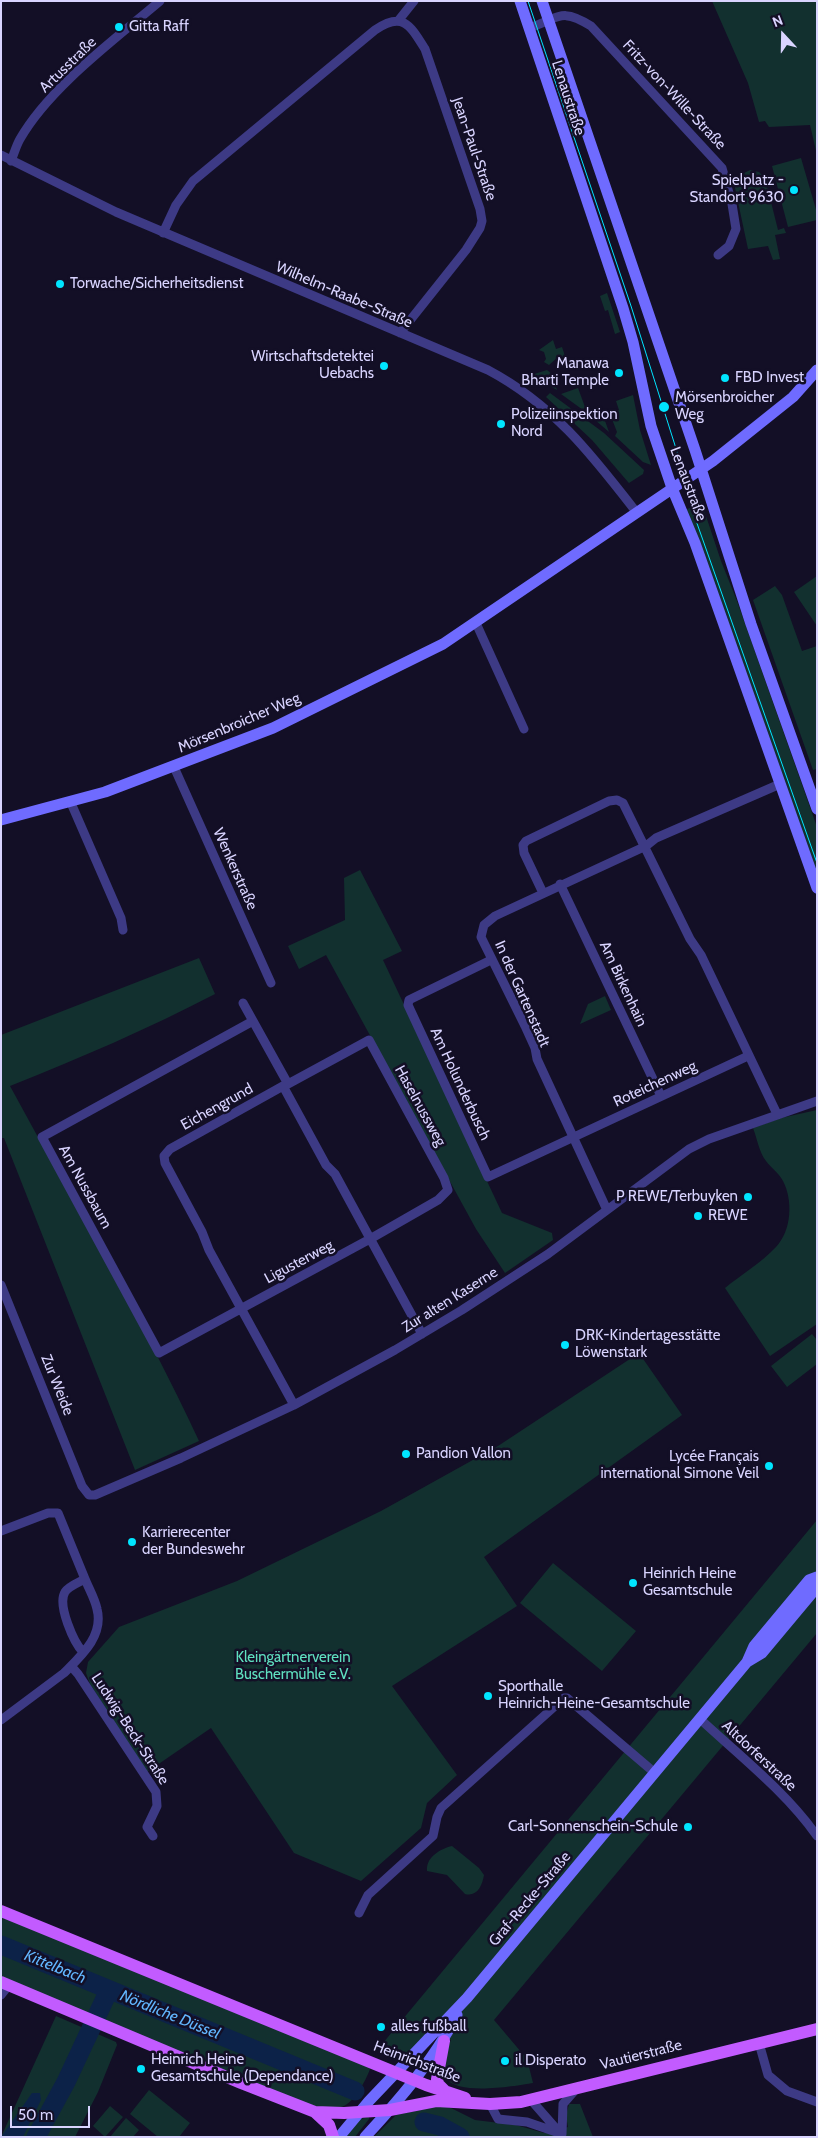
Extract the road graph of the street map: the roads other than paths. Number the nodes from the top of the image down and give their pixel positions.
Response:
1 (160, 1) edge
2 (414, 1) edge
3 (520, 1) edge
4 (542, 1) edge
5 (398, 20) junction
6 (549, 21) junction
7 (529, 28) junction
8 (1, 155) edge
9 (11, 161) junction
10 (164, 233) junction
11 (718, 255) dead end
12 (400, 333) junction
13 (817, 370) edge
14 (701, 469) junction
15 (672, 488) junction
16 (637, 513) junction
17 (476, 623) junction
18 (524, 730) dead end
19 (174, 767) junction
20 (780, 784) junction
21 (71, 802) junction
22 (817, 809) edge
23 (1, 820) edge
24 (646, 846) junction
25 (560, 884) junction
26 (817, 888) edge
27 (543, 893) junction
28 (123, 930) dead end
29 (491, 960) junction
30 (271, 983) dead end
31 (243, 1002) dead end
32 (253, 1022) junction
33 (748, 1056) junction
34 (286, 1085) junction
35 (661, 1096) junction
36 (815, 1101) edge
37 (777, 1114) junction
38 (573, 1136) junction
39 (607, 1210) junction
40 (370, 1239) junction
41 (1, 1285) edge
42 (241, 1308) junction
43 (11, 1309) junction
44 (1, 1313) edge
45 (422, 1334) junction
46 (294, 1405) junction
47 (89, 1495) joint
48 (1, 1531) edge
49 (817, 1577) edge
50 (85, 1579) junction
51 (817, 1587) edge
52 (83, 1652) junction
53 (747, 1662) junction
54 (71, 1666) junction
55 (700, 1719) junction
56 (1, 1720) edge
57 (655, 1773) junction
58 (153, 1836) dead end
59 (817, 1836) edge
60 (1, 1911) edge
61 (359, 1913) dead end
62 (4, 1987) edge
63 (466, 1998) junction
64 (817, 2029) edge
65 (444, 2041) junction
66 (758, 2043) junction
67 (398, 2073) junction
68 (415, 2080) junction
69 (578, 2088) junction
70 (445, 2091) junction
71 (531, 2100) junction
72 (471, 2101) junction
73 (817, 2102) edge
74 (490, 2104) junction
75 (390, 2110) junction
76 (315, 2112) junction
77 (359, 2113) junction
78 (563, 2136) edge
79 (333, 2137) edge
80 (340, 2137) edge
81 (365, 2137) edge

1 - 9 street, Artusstraße
2 - 5 street
3 - 7 street, Lenaustraße
4 - 6 street, Lenaustraße
5 - 10 street
5 - 12 street, Jean-Paul-Straße
6 - 7 street, Fritz-von-Wille-Straße
6 - 11 street, Fritz-von-Wille-Straße
6 - 14 street, Lenaustraße
7 - 15 street, Lenaustraße
8 - 9 street, Wilhelm-Raabe-Straße
9 - 10 street, Wilhelm-Raabe-Straße
10 - 12 street, Wilhelm-Raabe-Straße
12 - 16 street, Wilhelm-Raabe-Straße
13 - 14 street, Mörsenbroicher Weg
14 - 15 street, Mörsenbroicher Weg
14 - 22 street, Lenaustraße
15 - 16 street, Mörsenbroicher Weg
15 - 20 street, Lenaustraße
16 - 17 street, Mörsenbroicher Weg
17 - 18 street
17 - 19 street, Mörsenbroicher Weg
19 - 21 street, Mörsenbroicher Weg
19 - 30 street, Wenkerstraße
20 - 24 street, In der Gartenstadt
20 - 26 street, Lenaustraße
21 - 23 street, Mörsenbroicher Weg
21 - 28 street
24 - 25 street, In der Gartenstadt
24 - 27 street
24 - 33 street
25 - 27 street, In der Gartenstadt
25 - 35 street, Am Birkenhain
27 - 29 street, In der Gartenstadt
29 - 38 street, In der Gartenstadt
29 - 38 street, Am Holunderbusch
31 - 32 street
32 - 34 street
32 - 42 street, Am Nussbaum
33 - 35 street, Roteichenweg
33 - 37 street
34 - 40 street
34 - 40 street, Haselnussweg
34 - 42 street, Eichengrund
35 - 38 street, Roteichenweg
36 - 37 street, Zur alten Kaserne
37 - 39 street, Zur alten Kaserne
38 - 39 street, In der Gartenstadt
39 - 45 street, Zur alten Kaserne
40 - 42 street, Ligusterweg
40 - 45 street
41 - 43 street, Zur Weide
42 - 46 street, Eichengrund
43 - 44 street
43 - 47 street, Zur Weide
45 - 46 street, Zur alten Kaserne
46 - 47 street, Zur alten Kaserne
48 - 50 street, Ludwig-Beck-Straße
49 - 53 street, Graf-Recke-Straße
50 - 52 street, Ludwig-Beck-Straße
50 - 52 street
51 - 53 street, Graf-Recke-Straße
52 - 54 street, Ludwig-Beck-Straße
53 - 55 street, Graf-Recke-Straße
54 - 56 street, Ludwig-Beck-Straße
54 - 58 street, Ludwig-Beck-Straße
55 - 57 street, Graf-Recke-Straße
55 - 59 street, Altdorferstraße
57 - 61 street
57 - 63 street, Graf-Recke-Straße
60 - 67 main road, Heinrichstraße
62 - 76 main road, Heinrichstraße
63 - 65 street, Graf-Recke-Straße
63 - 67 street, Graf-Recke-Straße
64 - 66 main road, Vautierstraße
65 - 68 street, Graf-Recke-Straße
65 - 70 main road
66 - 69 main road, Vautierstraße
66 - 73 street
67 - 68 main road, Heinrichstraße
67 - 77 street, Graf-Recke-Straße
68 - 70 main road, Heinrichstraße
68 - 75 street, Graf-Recke-Straße
69 - 71 main road, Vautierstraße
69 - 78 street
70 - 72 main road, Heinrichstraße
71 - 74 main road, Vautierstraße
71 - 78 street
72 - 74 main road, Vautierstraße
72 - 75 main road, Heinrichstraße
74 - 78 street
75 - 77 main road, Heinrichstraße
75 - 81 street, Graf-Recke-Straße
76 - 77 main road, Heinrichstraße
76 - 79 main road
77 - 80 street, Graf-Recke-Straße

